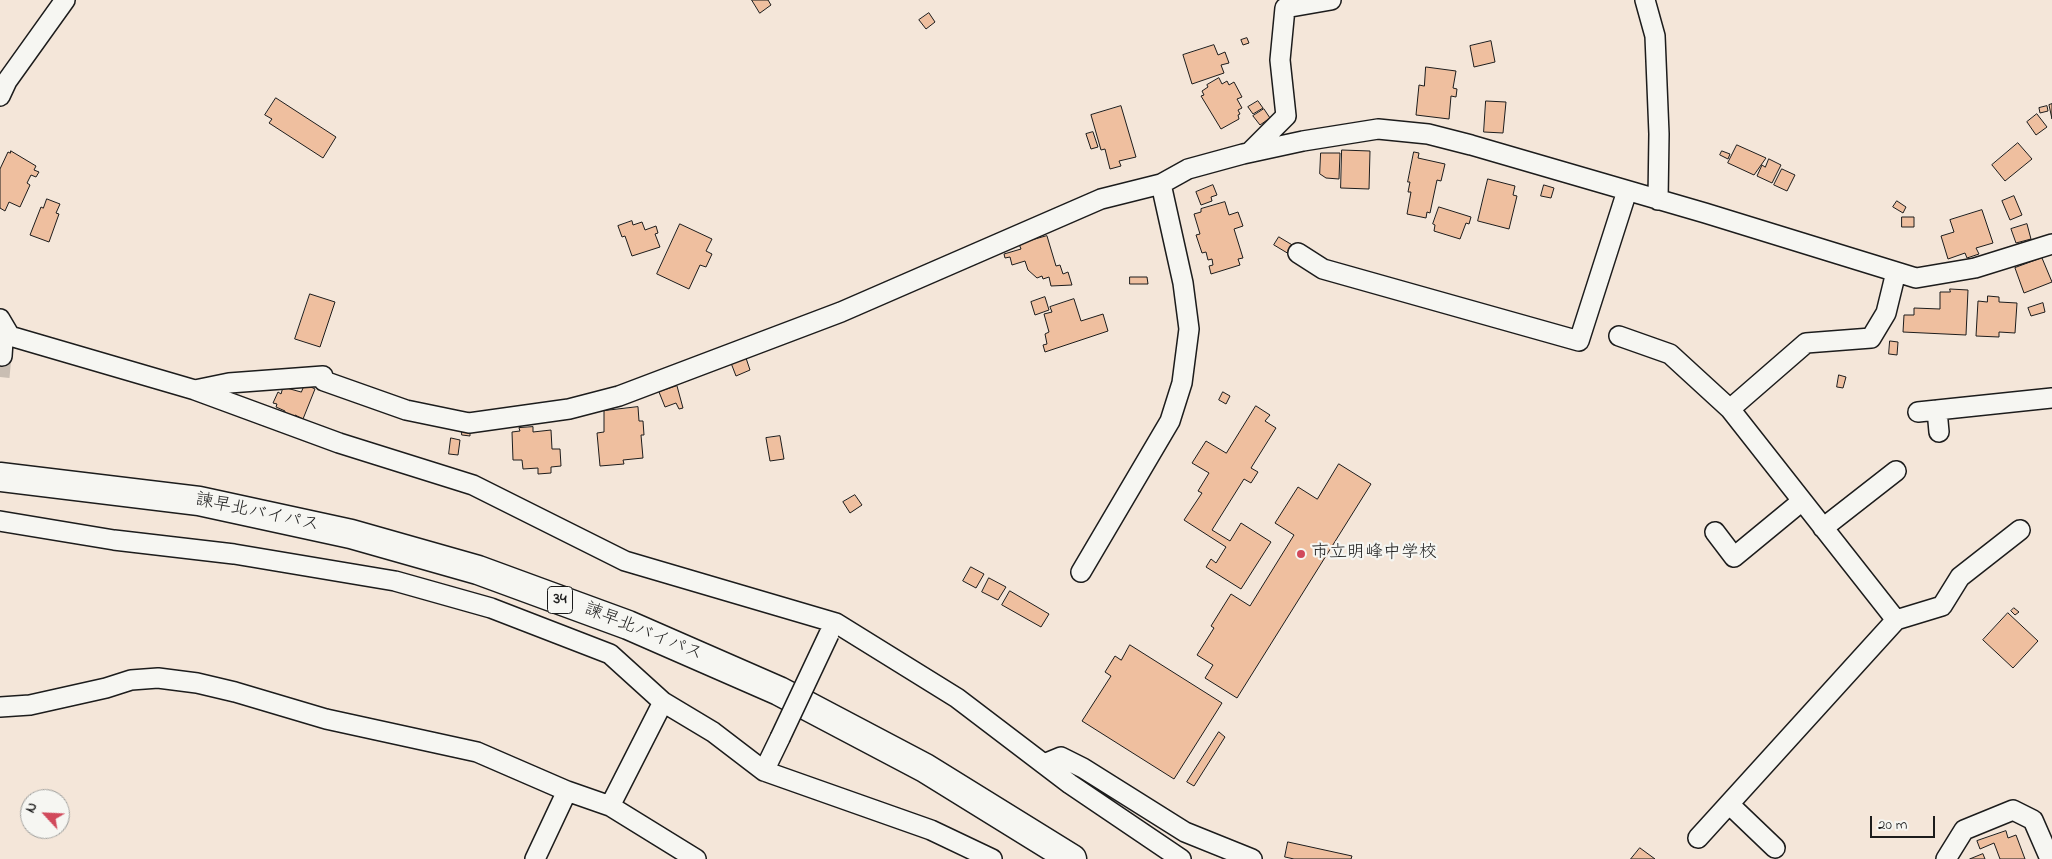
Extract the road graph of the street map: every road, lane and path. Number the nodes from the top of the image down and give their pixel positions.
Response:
1 (65, 0) edge
2 (1332, 0) edge
3 (1644, 0) edge
4 (0, 96) edge
5 (1250, 152) junction
6 (1160, 184) junction
7 (1626, 191) junction
8 (1658, 200) junction
9 (2052, 244) edge
10 (1298, 252) dead end
11 (1896, 272) junction
12 (0, 319) edge
13 (1619, 336) dead end
14 (4, 343) edge
15 (194, 390) junction
16 (2052, 398) edge
17 (1730, 409) junction
18 (1937, 410) junction
19 (1918, 412) dead end
20 (1939, 432) dead end
21 (1896, 471) dead end
22 (0, 477) edge
23 (1802, 501) junction
24 (0, 521) edge
25 (1823, 528) junction
26 (2020, 530) dead end
27 (1715, 532) dead end
28 (1081, 572) dead end
29 (1896, 620) junction
30 (832, 629) junction
31 (662, 702) junction
32 (0, 707) edge
33 (1044, 764) junction
34 (764, 771) junction
35 (567, 791) junction
36 (1729, 804) junction
37 (610, 806) junction
38 (1698, 838) dead end
39 (1775, 848) dead end
40 (670, 852) edge
41 (536, 859) edge
42 (696, 859) edge
43 (992, 859) edge
44 (1072, 859) edge
45 (1181, 859) edge
46 (1252, 859) edge
47 (1946, 859) edge
48 (2050, 859) edge

1 - 4 street
2 - 5 street
3 - 8 street
5 - 6 street
5 - 7 street
6 - 15 street
6 - 28 street
7 - 8 street
7 - 10 street
8 - 11 street
9 - 11 street
11 - 17 street
12 - 14 street
13 - 17 street
14 - 15 street
15 - 30 street
16 - 18 street
17 - 23 street
18 - 19 street
18 - 20 street
21 - 25 street
22 - 44 highway, 諫早北バイパス / 34
23 - 25 street
23 - 27 street
24 - 31 street
25 - 29 street
26 - 29 street
29 - 36 street
30 - 33 street
30 - 34 street, bridge
31 - 34 street
31 - 37 street
32 - 35 street
33 - 45 street
33 - 46 street
34 - 43 street
35 - 37 street
35 - 41 street
36 - 38 street
36 - 39 street
37 - 40 street
40 - 42 street
47 - 48 street

